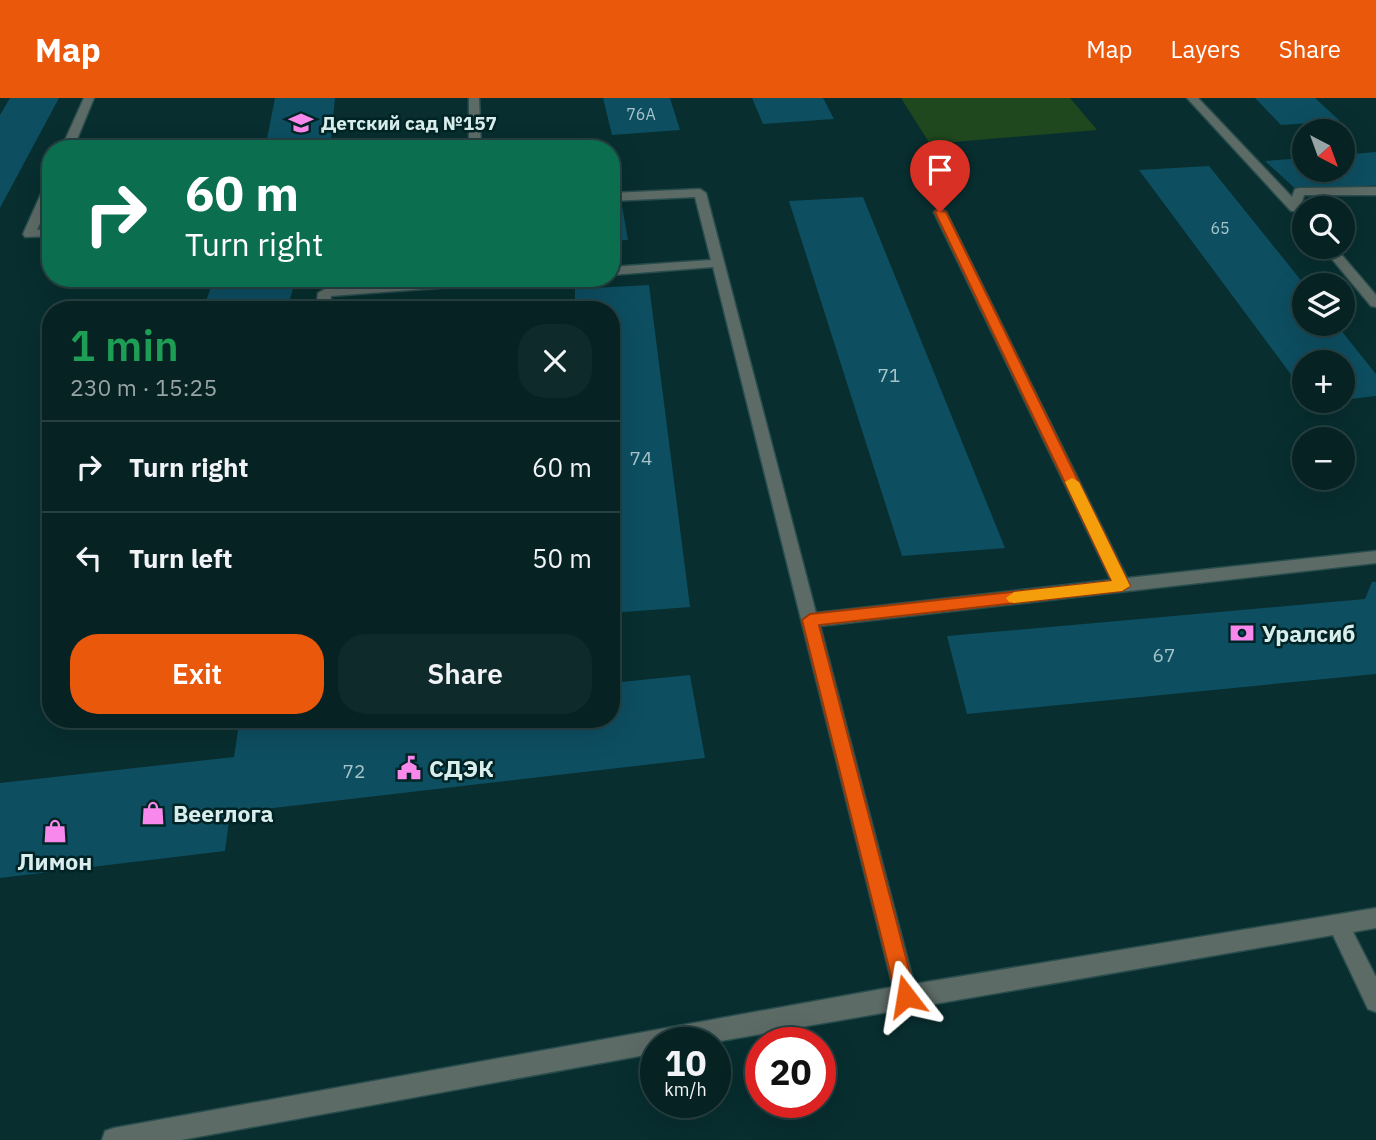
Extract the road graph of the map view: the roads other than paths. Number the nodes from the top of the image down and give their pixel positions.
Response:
1 (89, 98) edge
2 (474, 98) edge
3 (1192, 98) edge
4 (71, 140) edge
5 (475, 140) edge
6 (1376, 191) edge
7 (1299, 196) edge
8 (620, 197) edge
9 (42, 205) edge
10 (1292, 205) edge
11 (940, 212) dead end
12 (42, 233) edge
13 (1338, 259) edge
14 (719, 262) junction
15 (620, 270) edge
16 (327, 287) edge
17 (403, 287) edge
18 (326, 293) junction
19 (325, 301) edge
20 (1376, 303) edge
21 (1376, 557) edge
22 (1122, 586) junction
23 (810, 620) junction
24 (1376, 918) edge
25 (1339, 925) junction
26 (906, 996) junction
27 (1376, 1001) edge
28 (114, 1140) edge

1 - 4 street
2 - 5 street
3 - 10 street
6 - 7 street
8 - 14 street
9 - 12 street
11 - 22 street
13 - 20 street
14 - 15 street
14 - 23 street
16 - 18 street
17 - 18 street
18 - 19 street
21 - 22 street
22 - 23 street
23 - 26 street
24 - 25 street
25 - 26 street
25 - 27 street
26 - 28 street

